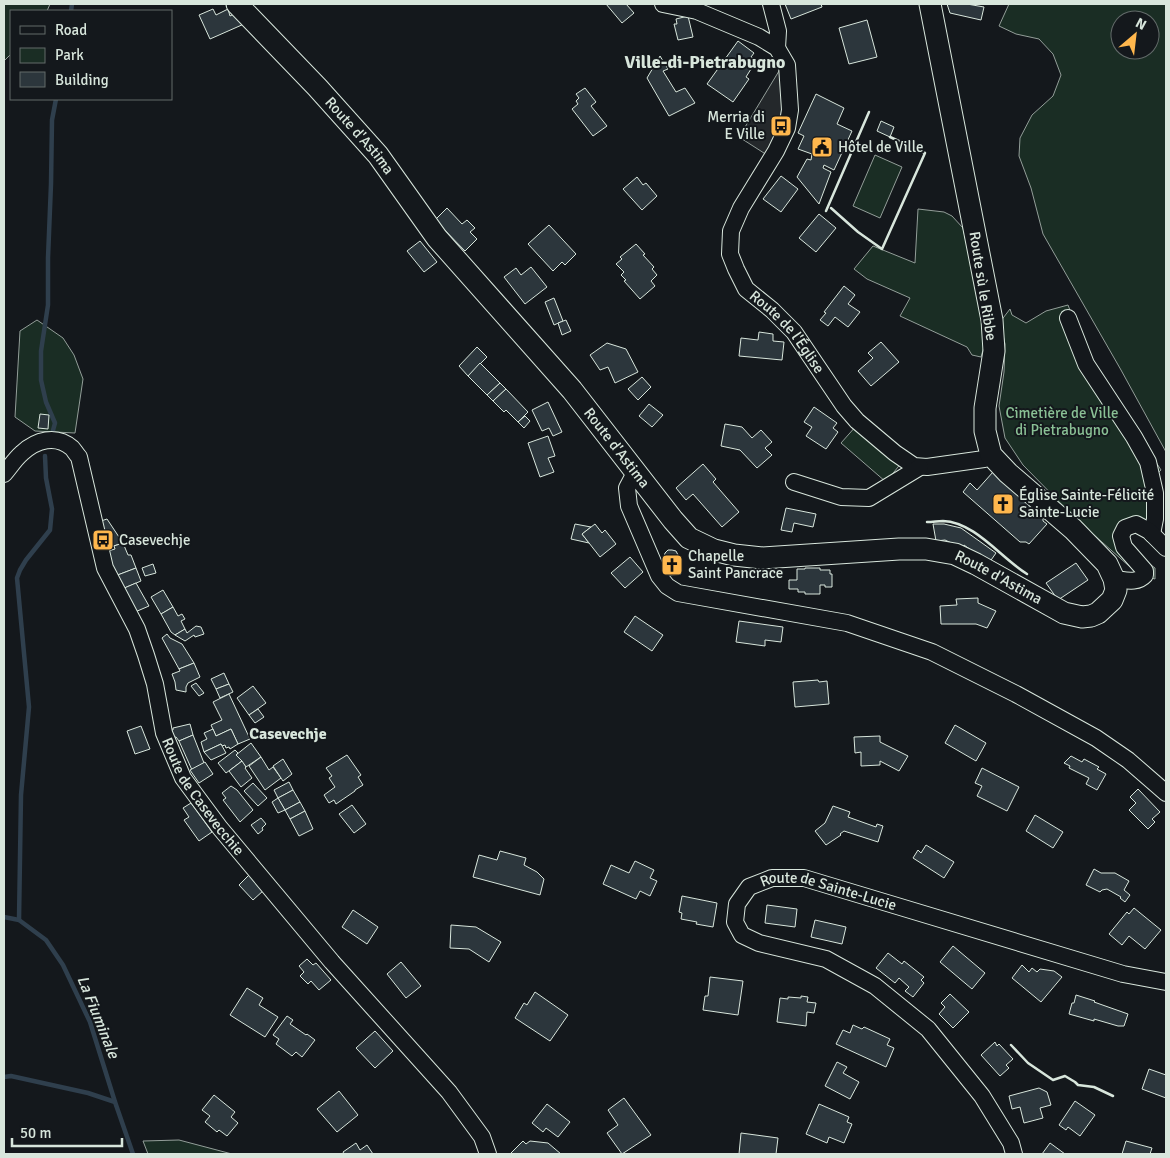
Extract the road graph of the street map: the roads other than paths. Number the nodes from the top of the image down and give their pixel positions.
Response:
1 (238, 4) edge
2 (663, 4) edge
3 (771, 4) edge
4 (930, 4) edge
5 (777, 48) junction
6 (1068, 318) dead end
7 (991, 455) junction
8 (920, 467) junction
9 (636, 471) junction
10 (4, 474) edge
11 (794, 482) dead end
12 (1152, 534) junction
13 (1166, 548) edge
14 (1114, 579) junction
15 (1166, 793) edge
16 (1166, 982) edge
17 (488, 1154) edge
18 (1014, 1154) edge

1 - 9 main road, Route d'Astima
2 - 5 street
3 - 5 street
4 - 7 main road, Route sù le Ribbe
5 - 8 street, Route de l'Église
6 - 12 street
7 - 8 street
7 - 14 main road, Route sù le Ribbe
8 - 11 street
9 - 14 main road, Route d'Astima
9 - 15 street
10 - 17 street, Route de Casevecchie
12 - 13 street
12 - 14 street
16 - 18 street, Route de Sainte-Lucie

